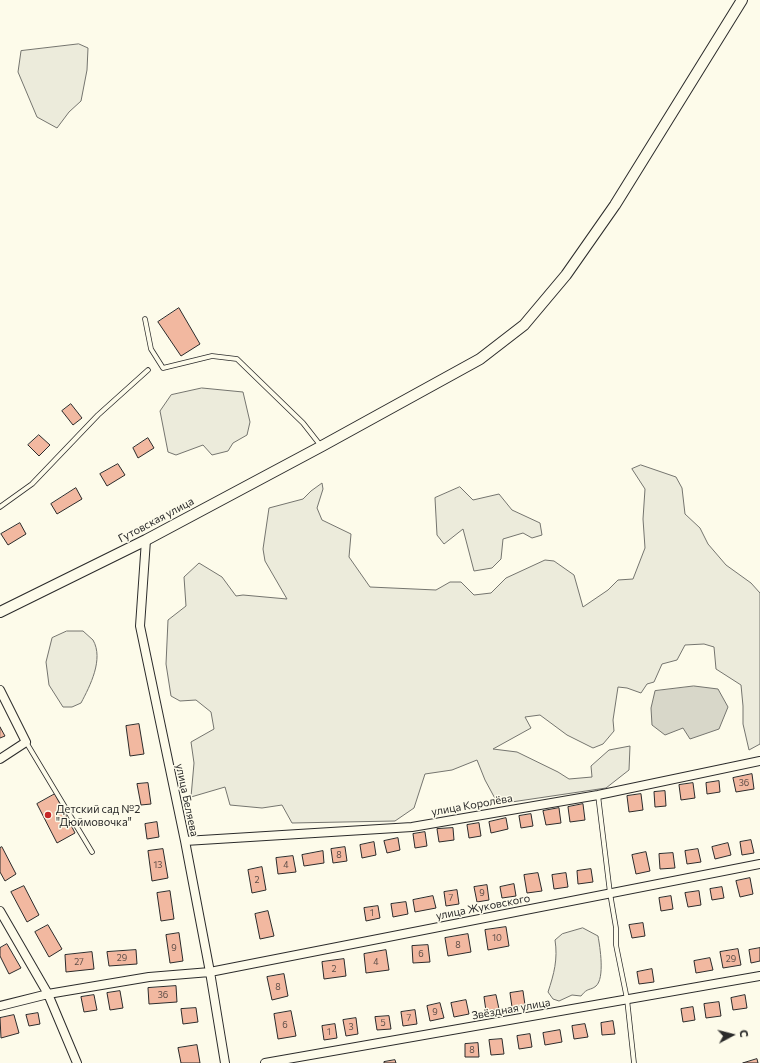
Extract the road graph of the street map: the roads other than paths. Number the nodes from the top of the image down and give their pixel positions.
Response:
1 (742, 0) edge
2 (145, 319) dead end
3 (148, 370) dead end
4 (322, 446) junction
5 (0, 507) edge
6 (146, 540) junction
7 (0, 612) edge
8 (0, 690) edge
9 (26, 742) junction
10 (0, 759) edge
11 (760, 762) edge
12 (598, 795) junction
13 (185, 841) junction
14 (92, 852) dead end
15 (760, 864) edge
16 (610, 893) junction
17 (0, 911) edge
18 (210, 972) junction
19 (760, 976) edge
20 (48, 994) junction
21 (627, 999) junction
22 (0, 1006) edge
23 (77, 1063) edge
24 (225, 1063) edge
25 (266, 1063) edge
26 (634, 1063) edge

1 - 4 street, Гутовская улица
2 - 4 lane
3 - 5 lane
4 - 6 street, Гутовская улица
6 - 7 street, Гутовская улица
6 - 13 street, улица Беляева
8 - 9 street
9 - 10 street
9 - 14 lane
11 - 12 street, улица Королёва
12 - 13 street, улица Королёва
12 - 16 lane
13 - 18 street, улица Беляева
15 - 16 street, улица Жуковского
16 - 18 street, улица Жуковского
16 - 21 lane
17 - 20 street
18 - 20 street, улица Жуковского
18 - 24 street, улица Беляева
19 - 21 street, Звёздная улица
20 - 22 street, улица Жуковского
20 - 23 street
21 - 25 street, Звёздная улица
21 - 26 lane

